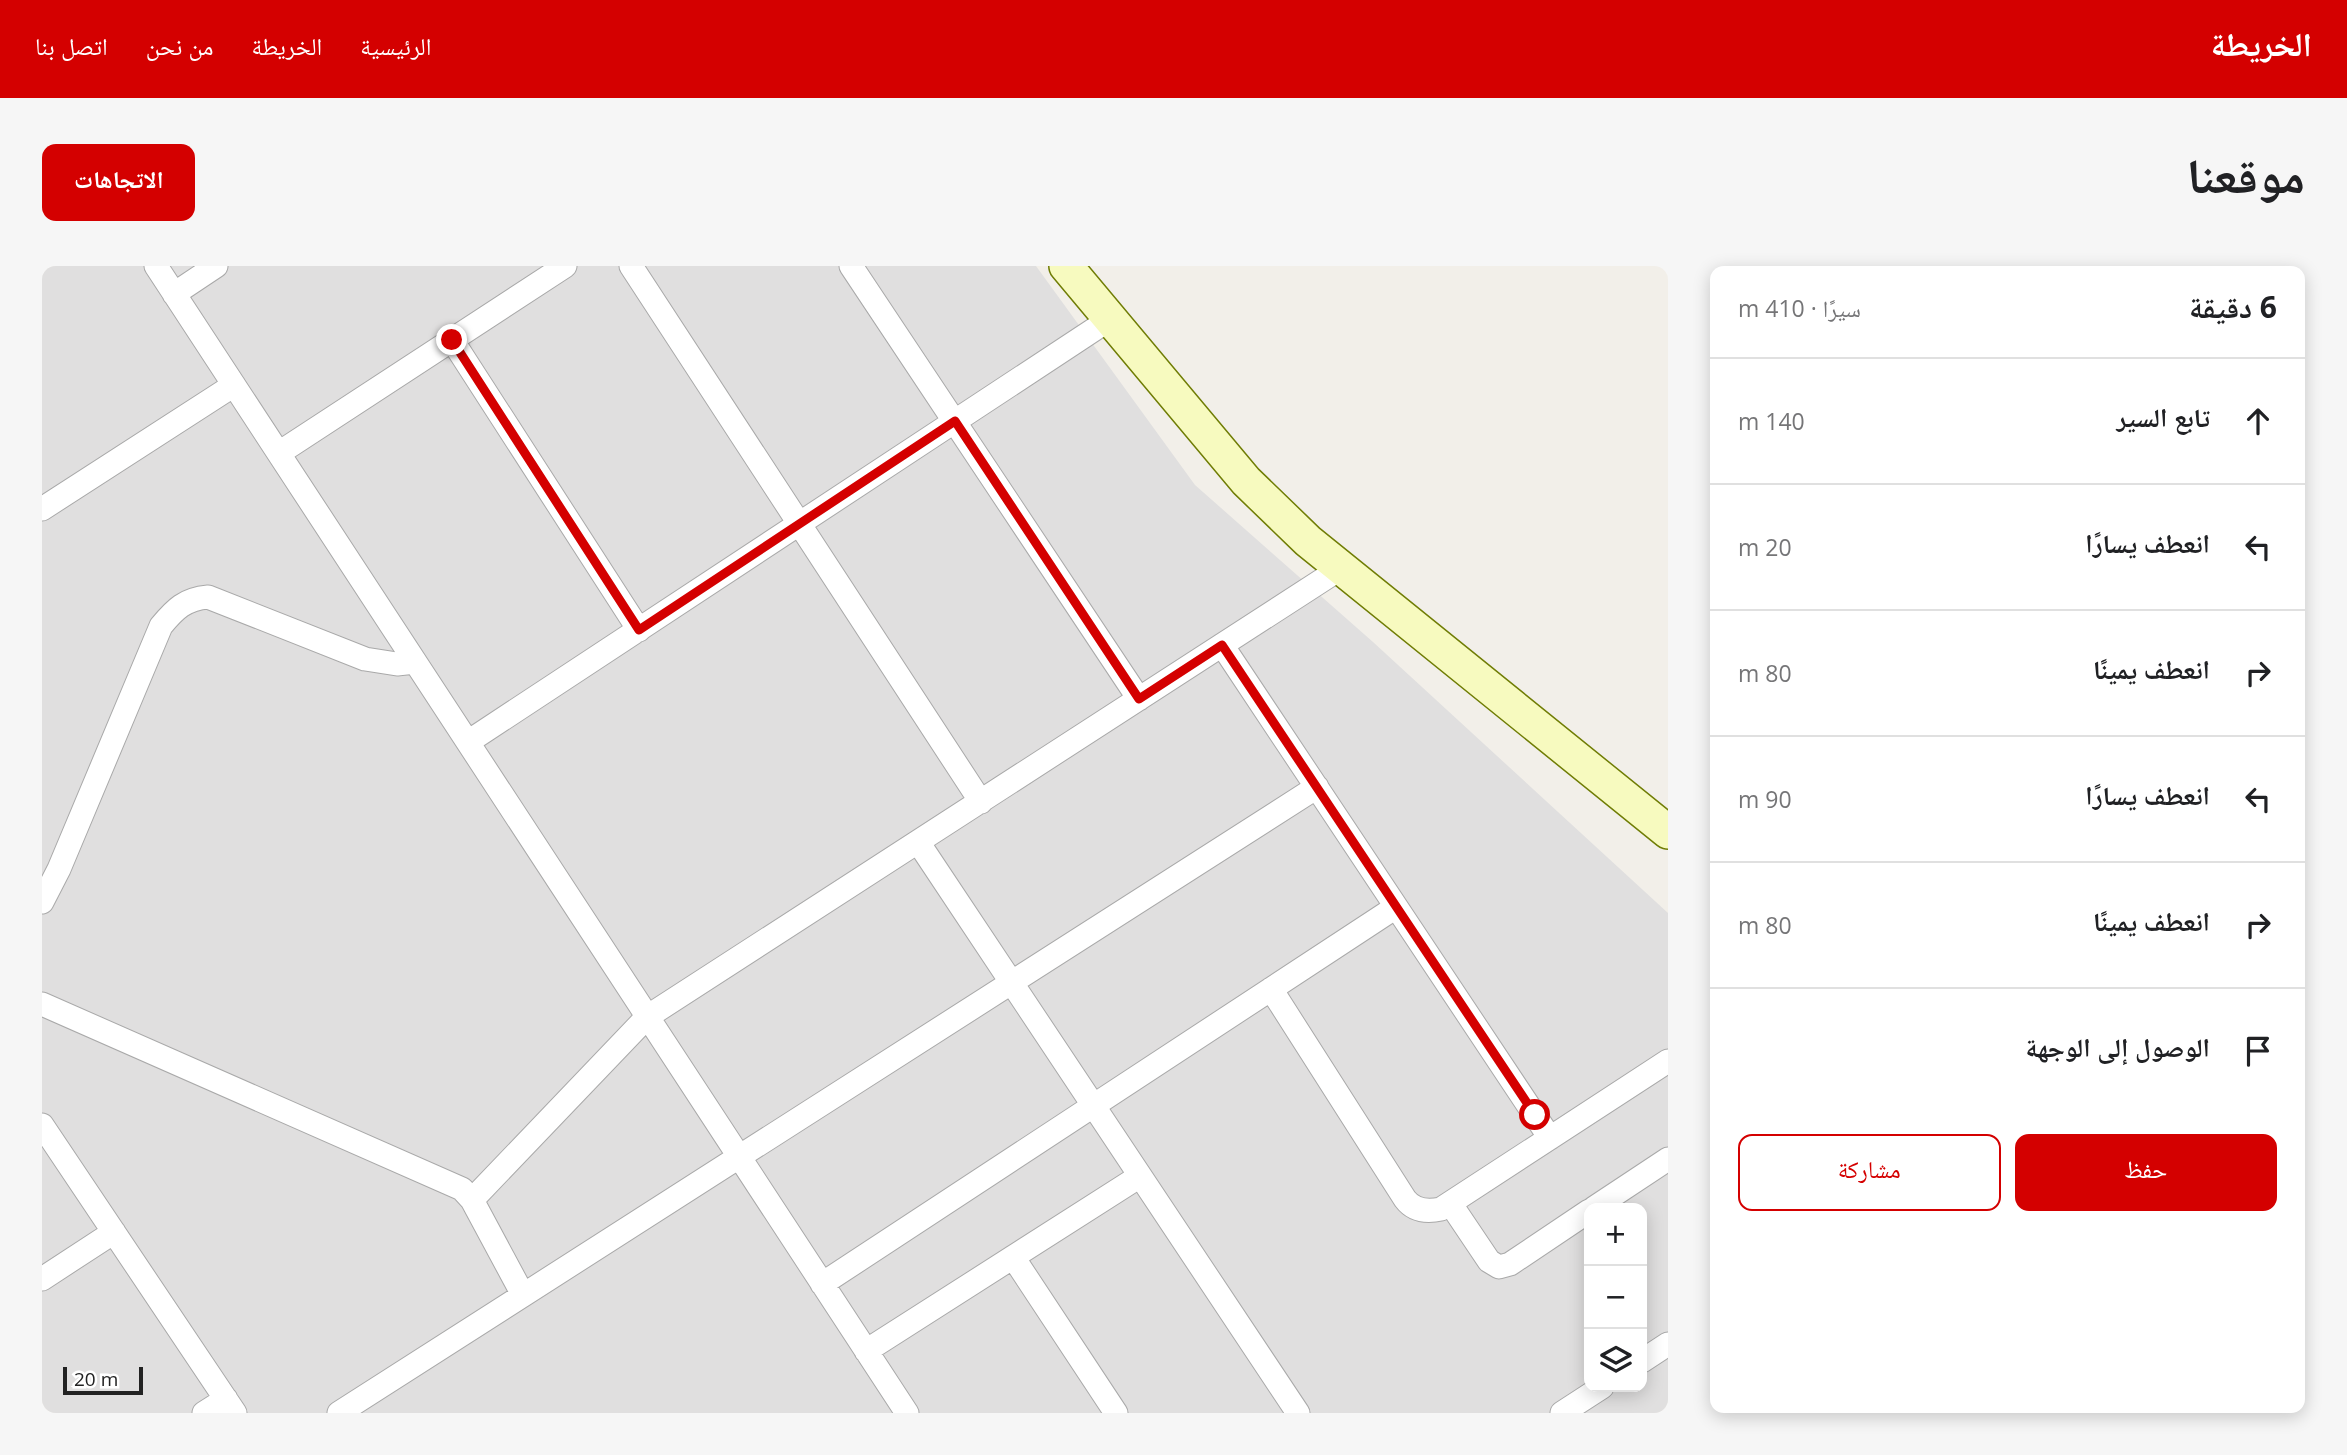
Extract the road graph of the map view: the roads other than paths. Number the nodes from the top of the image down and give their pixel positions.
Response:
1 (156, 266) edge
2 (216, 266) edge
3 (565, 266) edge
4 (631, 266) edge
5 (851, 266) edge
6 (1066, 266) edge
7 (174, 294) junction
8 (1110, 319) junction
9 (452, 340) junction
10 (234, 385) junction
11 (955, 421) junction
12 (279, 453) junction
13 (42, 509) edge
14 (799, 524) junction
15 (1341, 568) junction
16 (639, 630) junction
17 (1222, 645) junction
18 (415, 662) junction
19 (1139, 699) junction
20 (468, 742) junction
21 (1317, 787) junction
22 (981, 802) junction
23 (1668, 832) edge
24 (918, 842) junction
25 (42, 902) edge
26 (1396, 907) junction
27 (1012, 983) junction
28 (1271, 989) junction
29 (42, 1004) edge
30 (647, 1017) junction
31 (1668, 1061) edge
32 (1094, 1106) junction
33 (42, 1125) edge
34 (1550, 1138) junction
35 (739, 1157) junction
36 (1668, 1159) edge
37 (1140, 1176) junction
38 (472, 1200) junction
39 (1450, 1203) junction
40 (1602, 1203) edge
41 (1584, 1214) edge
42 (114, 1232) junction
43 (1013, 1257) junction
44 (42, 1279) edge
45 (822, 1284) junction
46 (523, 1295) junction
47 (1668, 1344) edge
48 (866, 1351) junction
49 (1647, 1358) edge
50 (1594, 1392) edge
51 (230, 1406) edge
52 (204, 1413) edge
53 (339, 1413) edge
54 (907, 1413) edge
55 (1116, 1413) edge
56 (1298, 1413) edge
57 (1562, 1413) edge

1 - 7 street
2 - 7 street
3 - 9 street
4 - 14 street
5 - 11 street
6 - 8 main road
7 - 10 street
8 - 11 street
8 - 15 main road
9 - 12 street
9 - 16 street
10 - 12 street
10 - 13 street
11 - 14 street
11 - 19 street
12 - 18 street
14 - 16 street
14 - 22 street
15 - 17 street
15 - 23 main road
16 - 20 street
17 - 19 street
17 - 21 street
18 - 20 street
18 - 25 street
19 - 22 street
20 - 30 street
21 - 26 street
21 - 27 street
22 - 24 street
24 - 27 street
24 - 30 street
26 - 28 street
26 - 34 street
27 - 32 street
27 - 35 street
28 - 32 street
28 - 39 street
29 - 38 street
30 - 35 street
30 - 38 street
31 - 34 street
32 - 37 street
32 - 45 street
33 - 42 street
34 - 39 street
35 - 45 street
35 - 46 street
36 - 40 street
37 - 43 street
37 - 56 street
38 - 46 street
39 - 41 street
42 - 44 street
42 - 51 street
43 - 48 street
43 - 55 street
45 - 48 street
46 - 53 street
47 - 49 street
48 - 54 street
50 - 57 street
51 - 52 street

